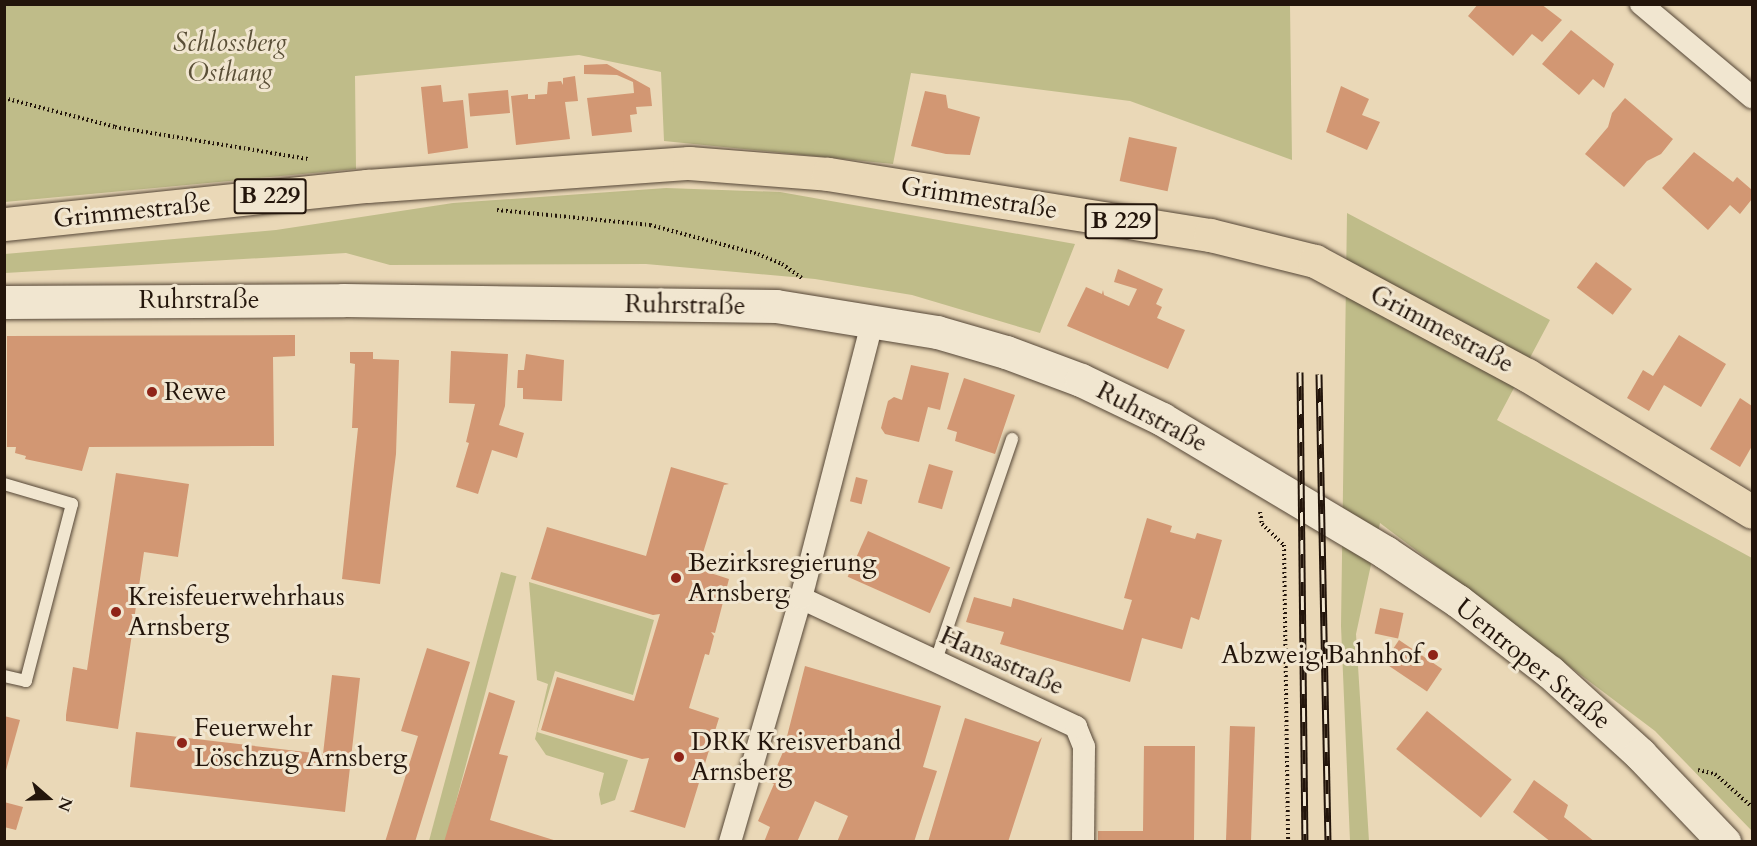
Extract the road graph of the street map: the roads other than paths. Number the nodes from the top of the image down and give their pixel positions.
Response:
1 (1641, 4) edge
2 (1752, 97) edge
3 (4, 225) edge
4 (4, 302) edge
5 (873, 320) junction
6 (1012, 439) dead end
7 (4, 484) edge
8 (1752, 512) edge
9 (1321, 513) joint
10 (801, 598) junction
11 (935, 663) junction
12 (4, 676) edge
13 (730, 842) edge
14 (1083, 842) edge
15 (1724, 842) edge

1 - 2 street
3 - 8 main road, Grimmestraße / B 229
4 - 5 main road, Ruhrstraße
5 - 9 main road, Ruhrstraße
5 - 10 street
6 - 11 lane
7 - 12 lane
9 - 15 main road, Uentroper Straße
10 - 11 street, Hansastraße
10 - 13 street
11 - 14 street, Hansastraße

